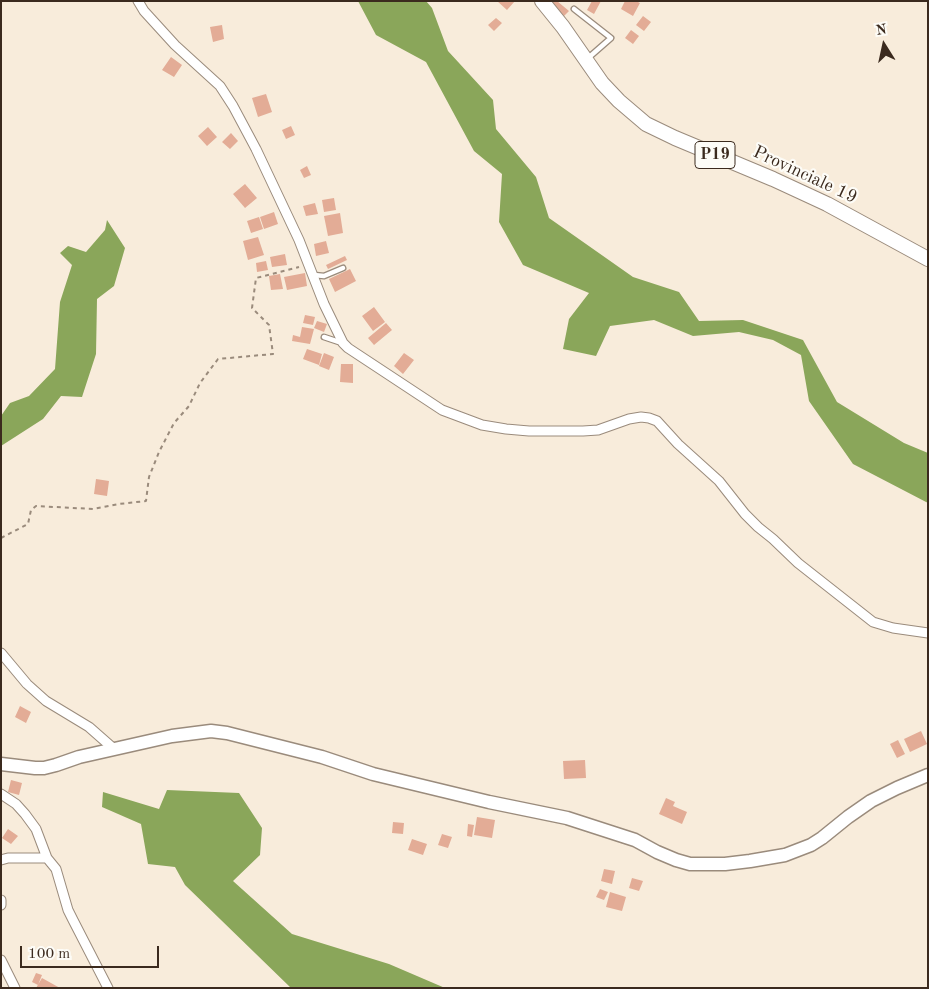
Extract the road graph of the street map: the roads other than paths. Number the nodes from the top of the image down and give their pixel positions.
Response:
1 (138, 1) edge
2 (542, 1) edge
3 (574, 9) dead end
4 (586, 60) junction
5 (928, 259) edge
6 (343, 268) dead end
7 (313, 275) junction
8 (324, 337) dead end
9 (343, 343) junction
10 (928, 633) edge
11 (1, 653) edge
12 (114, 748) junction
13 (1, 764) edge
14 (928, 775) edge
15 (1, 794) edge
16 (47, 858) junction
17 (1, 860) edge
18 (1, 900) edge
19 (1, 905) edge
20 (1, 960) edge
21 (110, 987) edge
22 (15, 988) edge

1 - 7 street
2 - 4 main road, Provinciale 19 / P19
3 - 4 lane
4 - 5 main road, Provinciale 19 / P19
6 - 7 lane
7 - 9 street
8 - 9 lane
9 - 10 street
11 - 12 street
12 - 13 street
12 - 14 street
15 - 16 street
16 - 17 street
16 - 21 street
18 - 19 street
20 - 22 street

